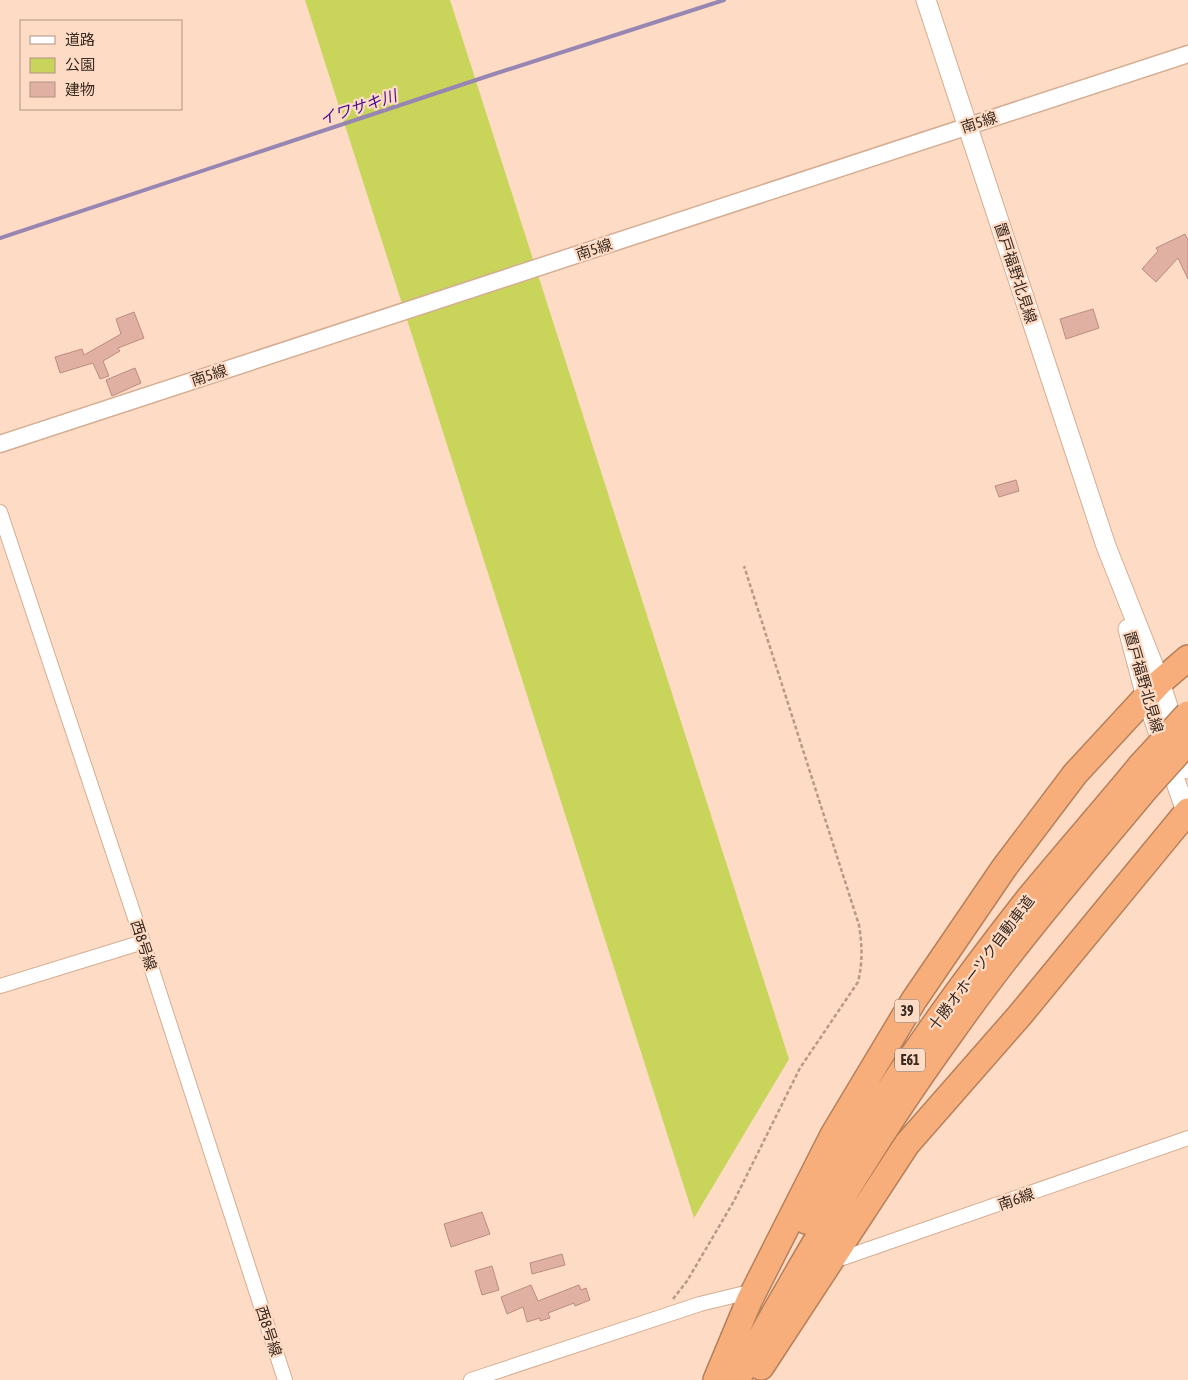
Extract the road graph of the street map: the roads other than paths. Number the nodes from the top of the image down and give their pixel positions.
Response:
1 (926, 0) edge
2 (1188, 54) edge
3 (967, 126) junction
4 (0, 444) edge
5 (0, 512) edge
6 (1188, 658) edge
7 (1153, 690) junction
8 (1188, 714) edge
9 (1188, 742) edge
10 (1188, 769) edge
11 (1145, 775) junction
12 (1187, 814) edge
13 (143, 942) junction
14 (0, 986) edge
15 (1188, 1138) edge
16 (843, 1258) dead end
17 (741, 1294) dead end
18 (285, 1380) edge
19 (471, 1380) edge
20 (716, 1380) edge
21 (737, 1380) edge
22 (753, 1380) edge

1 - 3 main road, 置戸福野北見線
2 - 3 street, 南5線
3 - 4 street, 南5線
3 - 7 main road, 置戸福野北見線
5 - 13 street, 西8号線
6 - 7 highway
7 - 10 main road, 置戸福野北見線
7 - 12 main road, 置戸福野北見線
7 - 20 highway, 39
8 - 11 highway, E61, bridge
9 - 11 highway, E61, bridge
11 - 20 highway, 十勝オホーツク自動車道 / E61
11 - 21 highway, 十勝オホーツク自動車道 / E61
12 - 22 highway
13 - 14 street
13 - 18 street, 西8号線
15 - 16 street, 南6線
17 - 19 street

